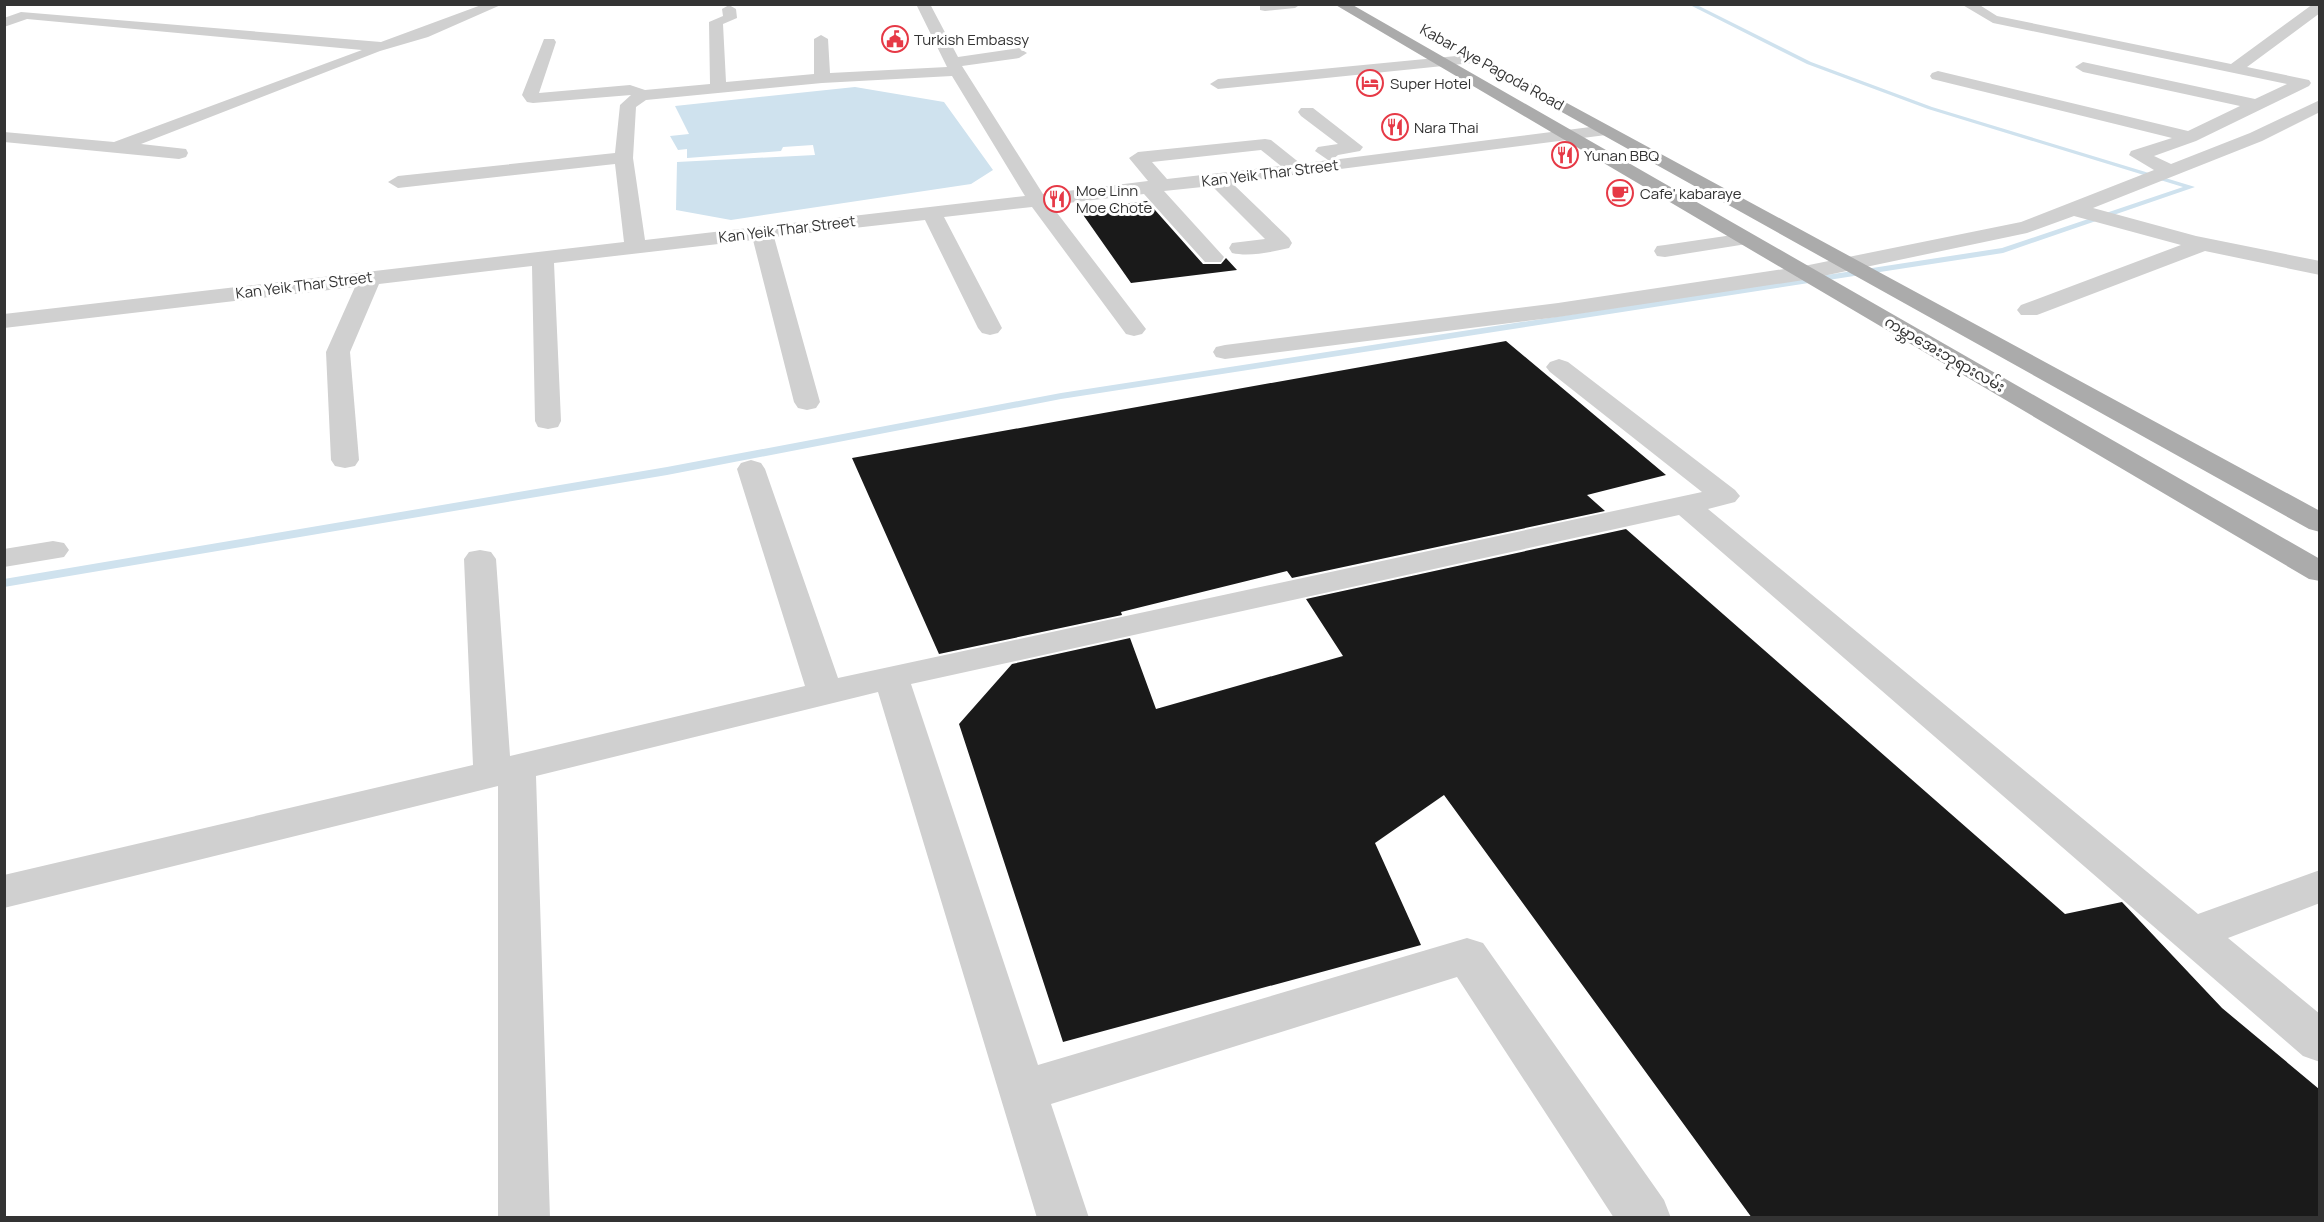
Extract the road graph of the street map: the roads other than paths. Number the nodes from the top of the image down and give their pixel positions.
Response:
1 (10, 4) edge
2 (497, 4) edge
3 (923, 4) edge
4 (1295, 4) edge
5 (1341, 4) edge
6 (1967, 4) edge
7 (2319, 6) edge
8 (1265, 7) dead end
9 (729, 9) dead end
10 (26, 15) junction
11 (4, 22) edge
12 (821, 39) dead end
13 (549, 42) dead end
14 (1455, 46) dead end
15 (382, 47) junction
16 (1020, 53) dead end
17 (1482, 61) joint
18 (1440, 62) junction
19 (954, 67) junction
20 (2083, 67) dead end
21 (2234, 69) junction
22 (1938, 76) dead end
23 (822, 78) junction
24 (1517, 80) dead end
25 (1218, 84) dead end
26 (717, 87) junction
27 (640, 95) junction
28 (2257, 105) junction
29 (2319, 105) edge
30 (1308, 112) dead end
31 (1606, 130) junction
32 (4, 136) edge
33 (1570, 136) junction
34 (2190, 137) junction
35 (116, 147) junction
36 (179, 153) dead end
37 (624, 158) junction
38 (1341, 165) junction
39 (1297, 170) junction
40 (2171, 171) junction
41 (1216, 179) junction
42 (398, 182) dead end
43 (1155, 186) junction
44 (1038, 201) junction
45 (2074, 209) junction
46 (931, 212) junction
47 (762, 232) junction
48 (1746, 239) junction
49 (2202, 245) junction
50 (635, 247) junction
51 (1240, 248) dead end
52 (1665, 251) dead end
53 (1213, 257) dead end
54 (543, 258) junction
55 (1854, 264) junction
56 (2319, 268) edge
57 (1805, 273) junction
58 (371, 277) junction
59 (2029, 310) dead end
60 (4, 321) edge
61 (990, 328) dead end
62 (1134, 329) dead end
63 (1972, 330) junction
64 (1919, 340) junction
65 (1226, 352) dead end
66 (1559, 367) dead end
67 (807, 402) dead end
68 (548, 422) dead end
69 (345, 460) dead end
70 (751, 469) dead end
71 (1685, 505) junction
72 (2319, 523) edge
73 (53, 550) dead end
74 (4, 558) edge
75 (480, 559) dead end
76 (2319, 572) edge
77 (891, 677) junction
78 (825, 693) junction
79 (505, 770) junction
80 (2319, 886) edge
81 (4, 892) edge
82 (2192, 934) junction
83 (2319, 1042) edge
84 (1023, 1091) junction
85 (524, 1218) edge
86 (1063, 1218) edge
87 (1645, 1218) edge

1 - 10 street
2 - 15 street
3 - 19 street
4 - 8 street
5 - 18 main road, ကမ္ဘာအေးဘုရားလမ်း
6 - 21 street
7 - 21 street
9 - 26 street
10 - 11 street
10 - 15 street
12 - 23 street
13 - 27 street
14 - 17 main road, Kabar Aye Pagoda Road
15 - 35 street
16 - 19 street
17 - 18 street
18 - 25 street
18 - 33 main road, ကမ္ဘာအေးဘုရားလမ်း
19 - 23 street
19 - 44 street
20 - 28 street
21 - 28 street
22 - 34 street
23 - 26 street
24 - 31 main road, Kabar Aye Pagoda Road
26 - 27 street
27 - 37 street
28 - 34 street
29 - 40 street
30 - 38 street
31 - 33 street, Kan Yeik Thar Street
31 - 55 main road, ကမ္ဘာအေးဘုရားလမ်း
32 - 35 street
33 - 38 street, Kan Yeik Thar Street
33 - 48 main road, ကမ္ဘာအေးဘုရားလမ်း
34 - 40 street
35 - 36 street
37 - 42 street
37 - 50 street
38 - 39 street, Kan Yeik Thar Street
39 - 41 street, Kan Yeik Thar Street
39 - 43 street
40 - 45 street
41 - 43 street, Kan Yeik Thar Street
41 - 51 street
43 - 44 street, Kan Yeik Thar Street
43 - 53 street
44 - 46 street, Kan Yeik Thar Street
44 - 62 street
45 - 49 street
45 - 55 street
46 - 47 street, Kan Yeik Thar Street
46 - 61 street
47 - 50 street, Kan Yeik Thar Street
47 - 67 street
48 - 52 street
48 - 57 main road, ကမ္ဘာအေးဘုရားလမ်း
49 - 56 street
49 - 59 street
50 - 54 street, Kan Yeik Thar Street
54 - 58 street, Kan Yeik Thar Street
54 - 68 street
55 - 57 street
55 - 63 main road, ကမ္ဘာအေးဘုရားလမ်း
57 - 64 main road, ကမ္ဘာအေးဘုရားလမ်း
57 - 65 street
58 - 60 street, Kan Yeik Thar Street
58 - 69 street
63 - 64 main road
63 - 72 main road, ကမ္ဘာအေးဘုရားလမ်း
64 - 76 main road, ကမ္ဘာအေးဘုရားလမ်း
66 - 71 street
70 - 78 street
71 - 77 street
71 - 82 street
73 - 74 street
75 - 79 street
77 - 78 street
77 - 84 street
78 - 79 street
79 - 81 street
79 - 85 street
80 - 82 street
82 - 83 street
84 - 86 street
84 - 87 street

